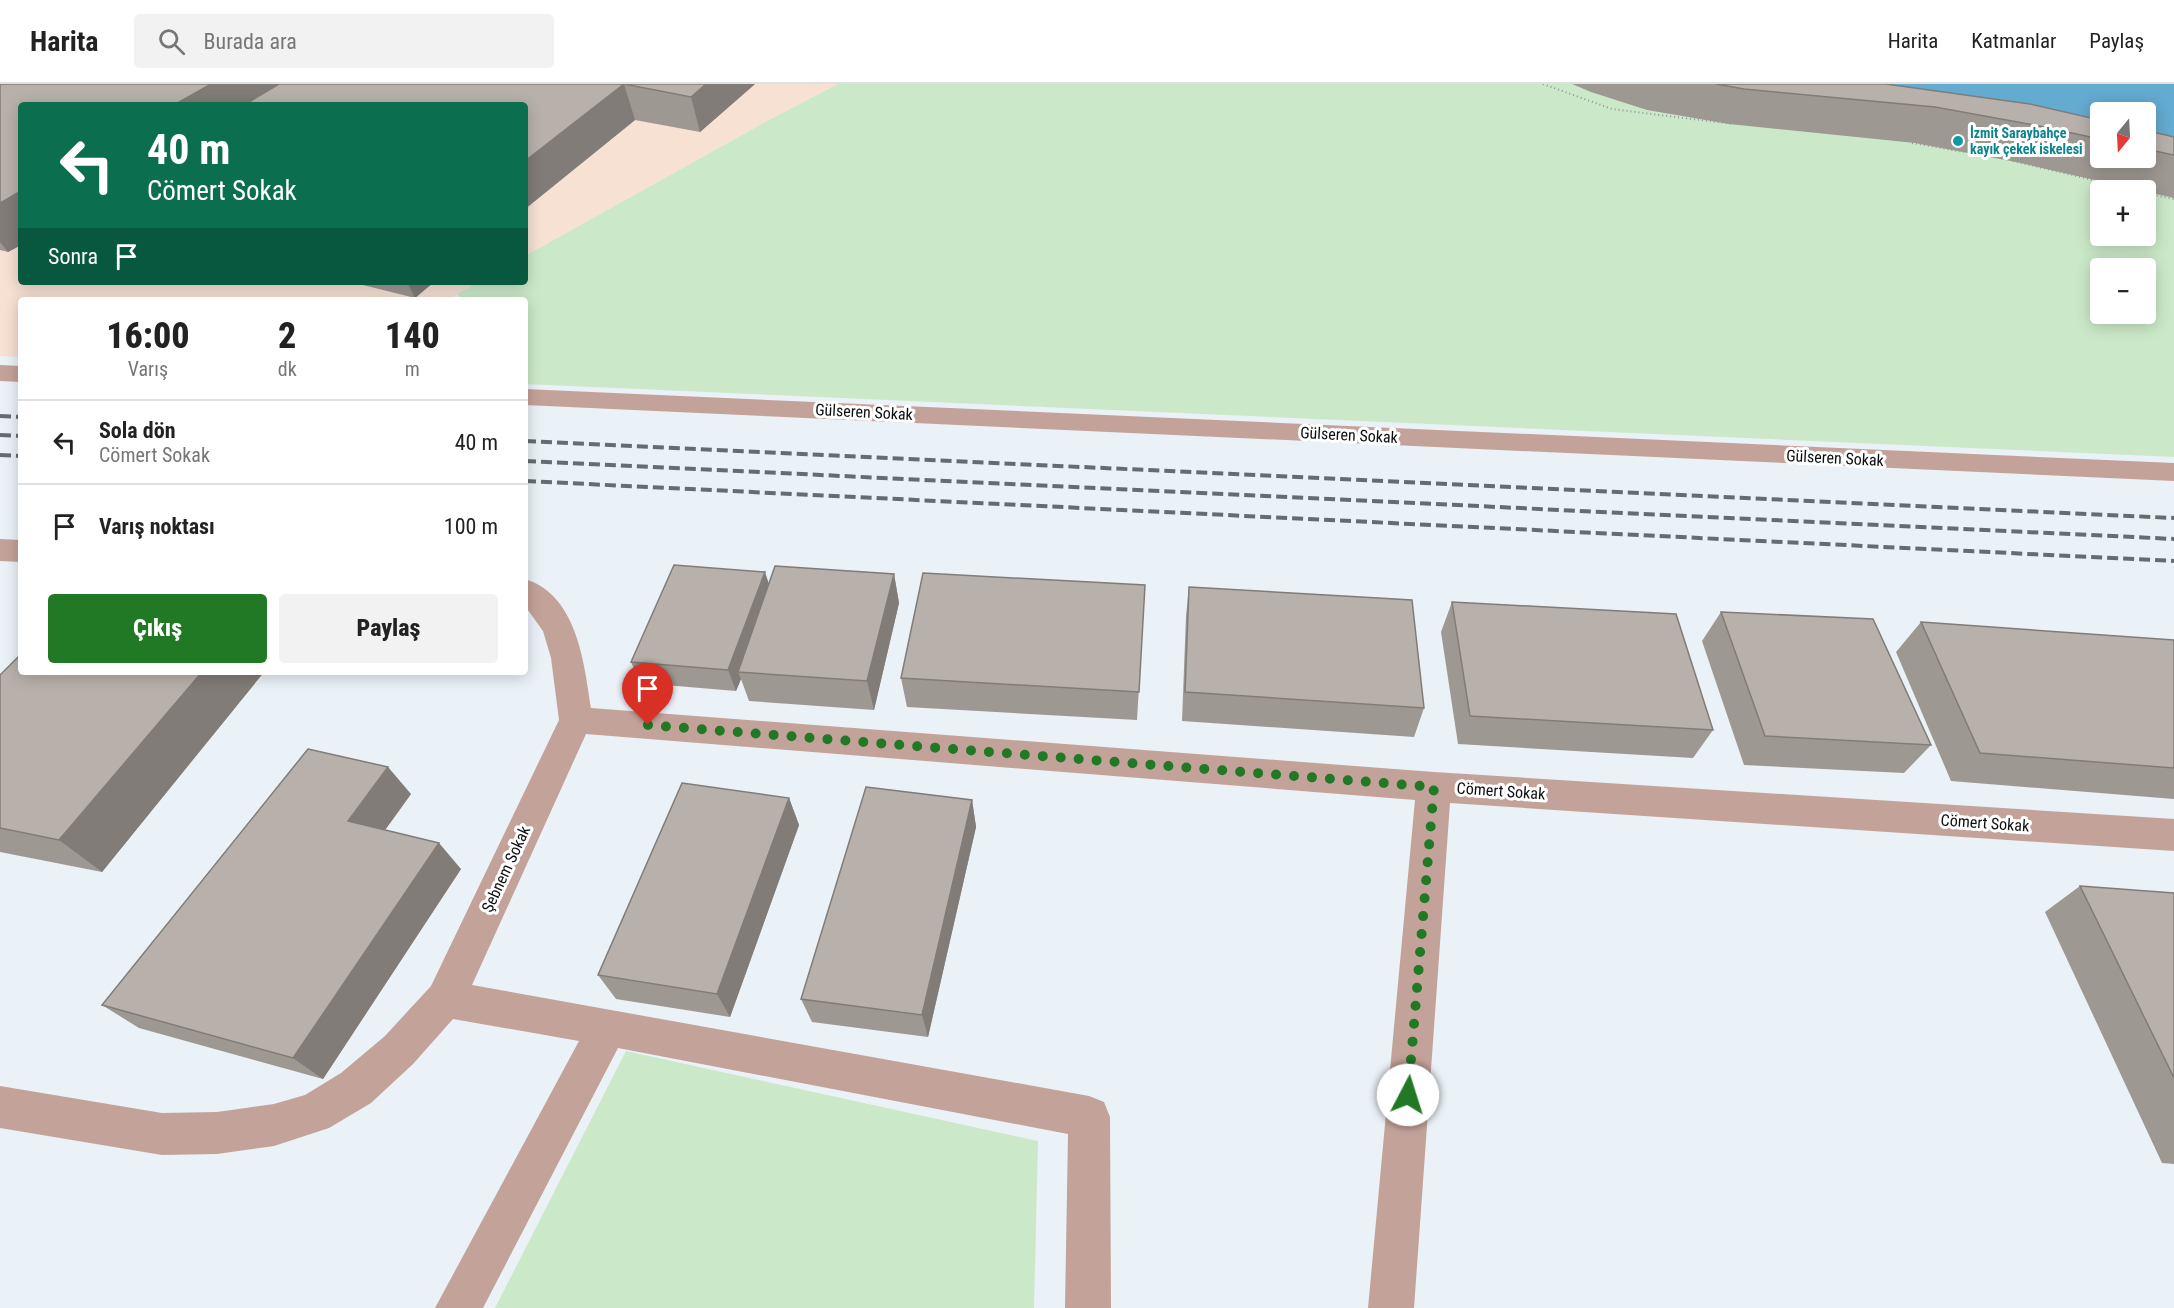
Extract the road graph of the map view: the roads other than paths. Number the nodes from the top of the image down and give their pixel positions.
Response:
1 (0, 373) edge
2 (18, 374) edge
3 (528, 398) edge
4 (2174, 472) edge
5 (0, 550) edge
6 (18, 552) edge
7 (528, 592) edge
8 (576, 720) junction
9 (1434, 787) junction
10 (2174, 835) edge
11 (445, 999) junction
12 (608, 1027) junction
13 (0, 1107) edge
14 (458, 1308) edge
15 (1088, 1308) edge
16 (1391, 1308) edge

1 - 2 street
3 - 4 street, Gülseren Sokak
5 - 6 street
7 - 8 street
8 - 9 street, Cömert Sokak
8 - 11 street, Şebnem Sokak
9 - 10 street, Cömert Sokak
9 - 16 street
11 - 12 street
11 - 13 street, Şebnem Sokak
12 - 14 street
12 - 15 street

